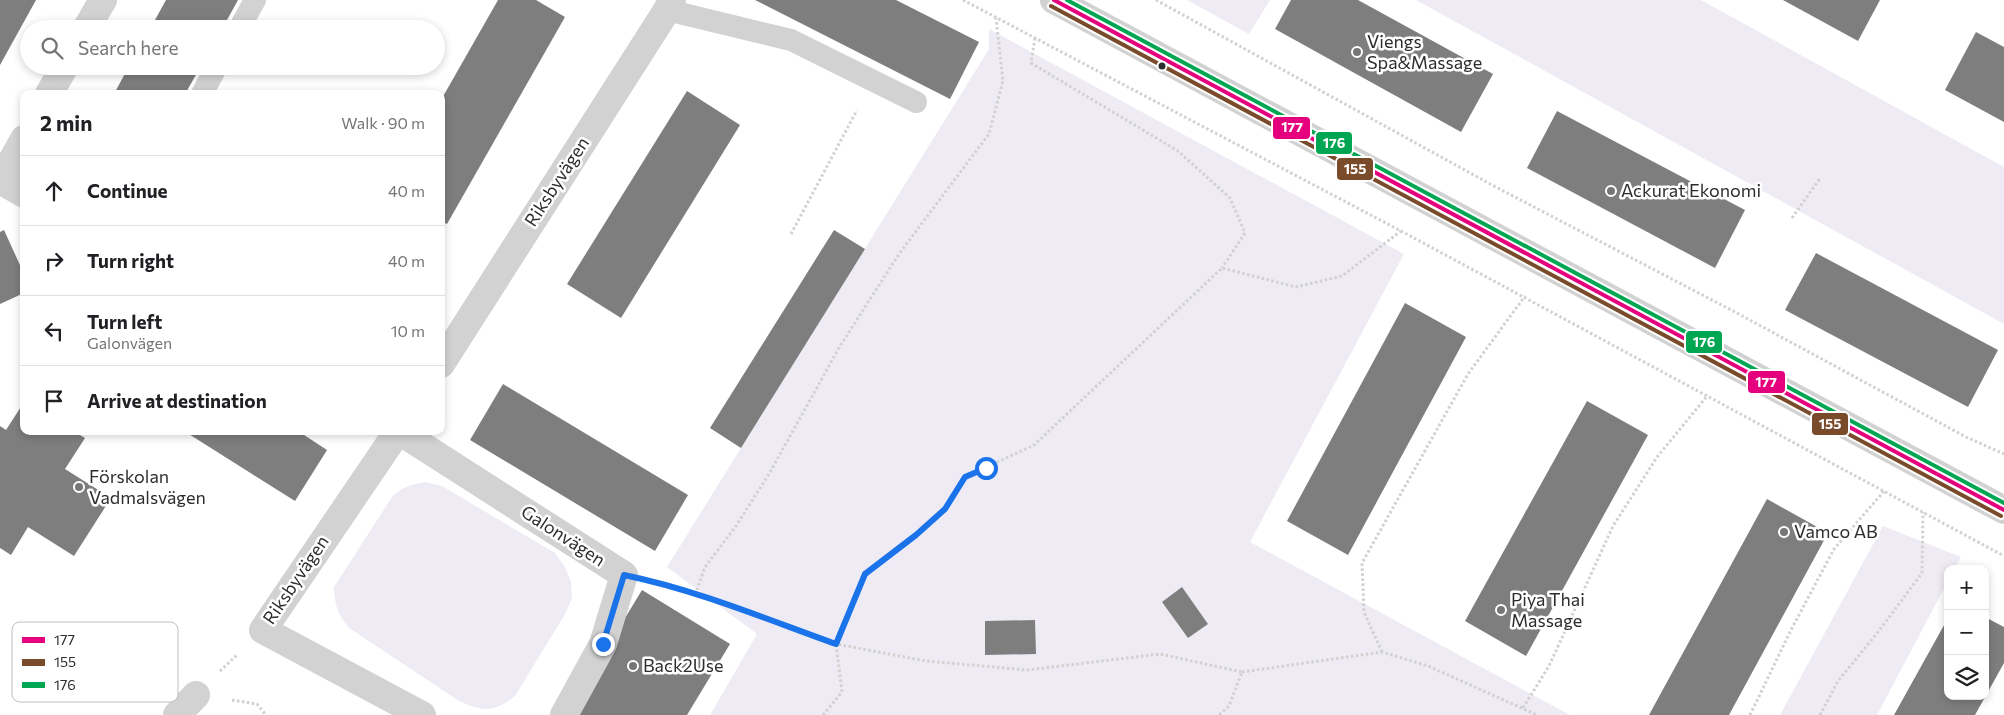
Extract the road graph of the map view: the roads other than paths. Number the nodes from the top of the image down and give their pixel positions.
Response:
1 (103, 0) edge
2 (255, 0) edge
3 (1054, 0) edge
4 (670, 5) edge
5 (91, 20) edge
6 (244, 20) edge
7 (60, 75) edge
8 (212, 75) edge
9 (52, 90) edge
10 (204, 90) edge
11 (916, 102) dead end
12 (20, 146) edge
13 (0, 180) edge
14 (20, 192) edge
15 (445, 358) edge
16 (396, 435) edge
17 (405, 435) edge
18 (2003, 506) edge
19 (196, 695) road end
20 (177, 715) edge
21 (422, 715) edge
22 (564, 715) edge

1 - 5 street
2 - 6 lane
3 - 18 street
4 - 11 lane
4 - 15 street, Riksbyvägen
7 - 9 street
8 - 10 lane
12 - 13 street
13 - 14 street
16 - 21 street, Riksbyvägen
17 - 22 street, Galonvägen
19 - 20 street

